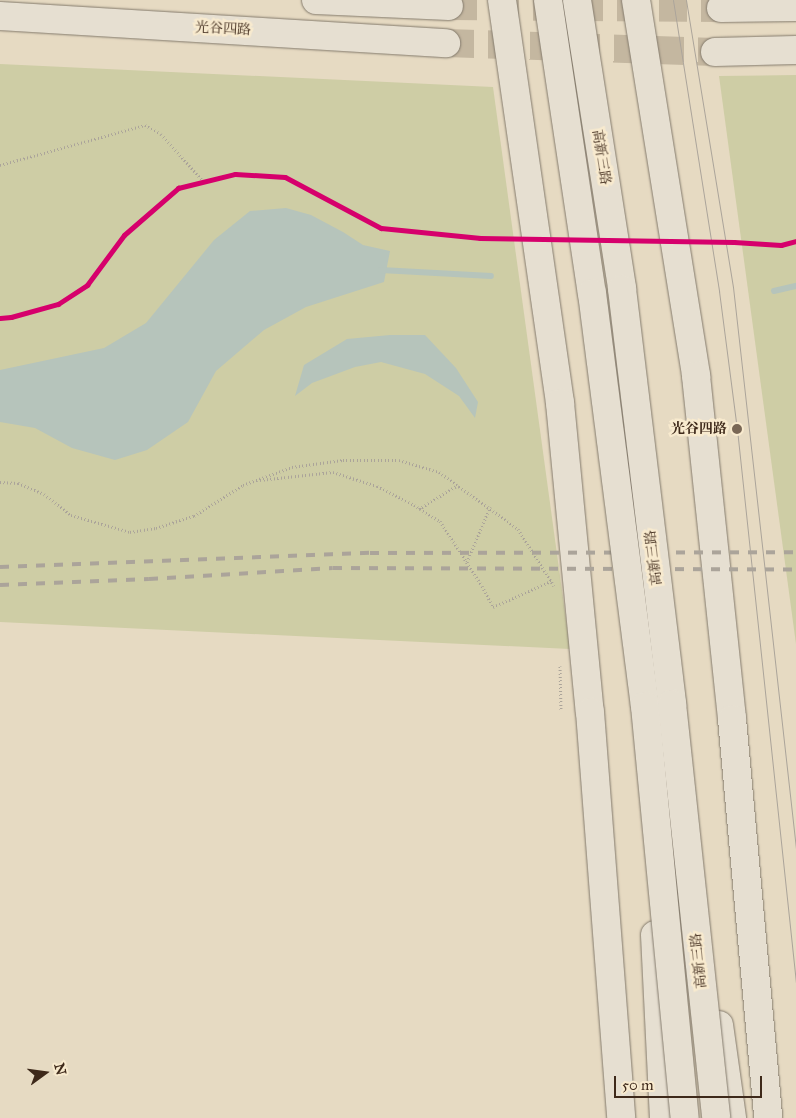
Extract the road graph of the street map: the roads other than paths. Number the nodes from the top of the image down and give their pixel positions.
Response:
1 (316, 0) edge
2 (502, 0) edge
3 (548, 0) edge
4 (578, 0) edge
5 (636, 0) edge
6 (449, 6) tunnel mouth
7 (796, 6) edge
8 (721, 8) tunnel mouth
9 (0, 16) edge
10 (446, 43) tunnel mouth
11 (796, 50) edge
12 (715, 52) tunnel mouth
13 (672, 704) junction
14 (644, 706) junction
15 (621, 1118) edge
16 (664, 1118) edge
17 (685, 1118) edge
18 (716, 1118) edge
19 (732, 1118) edge
20 (768, 1118) edge

1 - 6 main road
2 - 15 main road
3 - 14 main road, 高新三路, bridge
4 - 13 main road, 高新三路, bridge
5 - 20 main road
7 - 8 main road
9 - 10 main road, 光谷四路
11 - 12 main road
13 - 18 main road, 高新三路, bridge
13 - 19 main road, bridge
14 - 16 main road, bridge
14 - 17 main road, 高新三路, bridge

